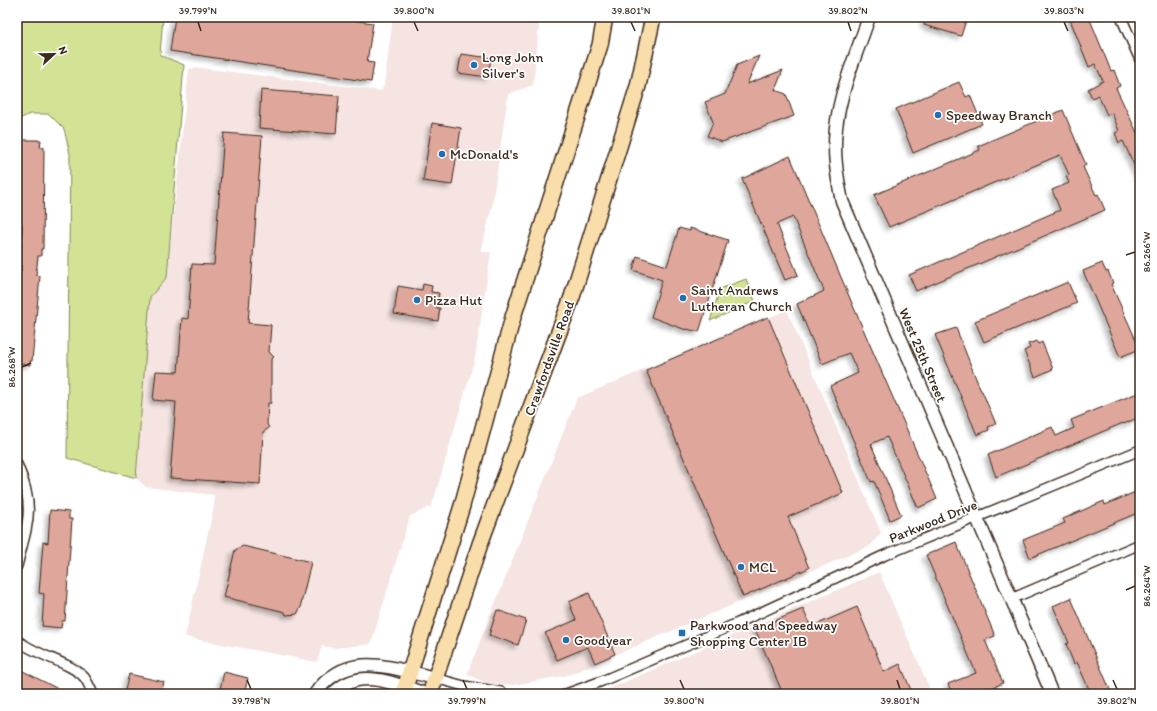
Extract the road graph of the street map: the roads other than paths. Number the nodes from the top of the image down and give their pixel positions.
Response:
1 (605, 17) edge
2 (653, 17) edge
3 (869, 17) edge
4 (1121, 17) edge
5 (1140, 60) edge
6 (1140, 450) edge
7 (17, 464) edge
8 (977, 519) junction
9 (1140, 544) edge
10 (17, 566) edge
11 (1011, 599) junction
12 (17, 640) edge
13 (410, 672) junction
14 (435, 678) junction
15 (404, 691) edge
16 (93, 694) edge
17 (316, 694) edge
18 (333, 694) edge
19 (426, 694) edge
20 (430, 694) edge
21 (503, 694) edge
22 (566, 694) edge
23 (1052, 694) edge

1 - 13 main road
2 - 14 main road, Crawfordsville Road
3 - 8 street, West 25th Street
4 - 5 street
6 - 8 street, Parkwood Drive
7 - 10 street
8 - 11 street, West 25th Street
8 - 22 street, Parkwood Drive
9 - 11 street
11 - 23 street, West 25th Street
12 - 16 street
13 - 14 street
13 - 15 main road
13 - 17 street
14 - 20 main road, Crawfordsville Road
14 - 21 street
15 - 18 street
15 - 19 street

